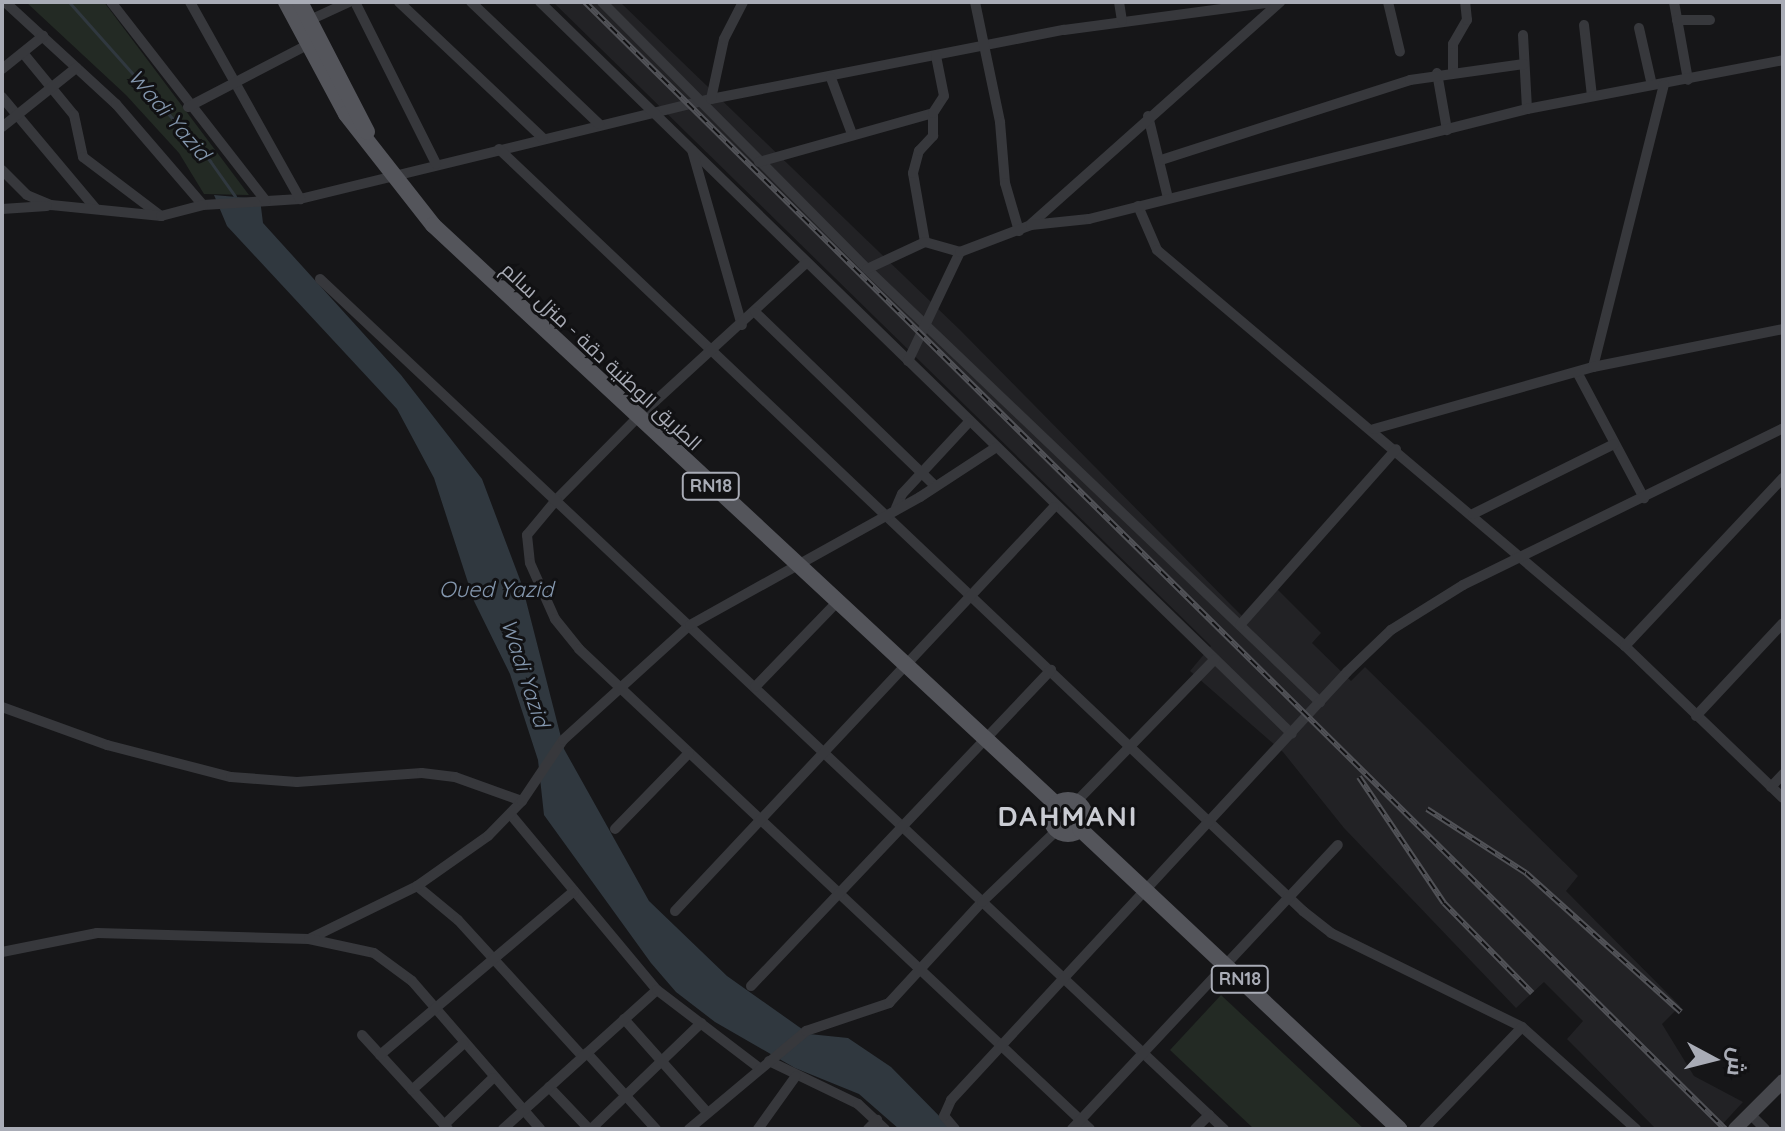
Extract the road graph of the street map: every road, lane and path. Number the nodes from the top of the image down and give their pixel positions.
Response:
1 (111, 2) edge
2 (190, 2) edge
3 (286, 2) edge
4 (300, 2) edge
5 (349, 2) edge
6 (355, 2) edge
7 (399, 2) edge
8 (418, 2) edge
9 (471, 2) edge
10 (540, 2) edge
11 (602, 2) edge
12 (743, 2) edge
13 (975, 2) edge
14 (1119, 2) edge
15 (1274, 2) edge
16 (1280, 2) edge
17 (1388, 2) edge
18 (1465, 2) edge
19 (1674, 2) edge
20 (4, 4) edge
21 (1242, 4) edge
22 (408, 11) junction
23 (310, 20) junction
24 (1677, 20) junction
25 (1710, 20) dead end
26 (1122, 21) junction
27 (1584, 25) dead end
28 (1639, 28) dead end
29 (1523, 35) dead end
30 (43, 36) junction
31 (315, 42) junction
32 (984, 47) junction
33 (1400, 52) dead end
34 (23, 53) junction
35 (936, 56) junction
36 (1783, 60) edge
37 (1524, 64) junction
38 (76, 68) junction
39 (2, 69) edge
40 (1453, 71) junction
41 (1437, 73) junction
42 (831, 78) junction
43 (1688, 80) junction
44 (236, 83) junction
45 (1658, 85) junction
46 (52, 86) junction
47 (1592, 96) junction
48 (2, 97) edge
49 (711, 99) junction
50 (697, 102) junction
51 (188, 107) junction
52 (1527, 109) junction
53 (654, 111) junction
54 (933, 113) junction
55 (17, 115) junction
56 (1148, 116) junction
57 (599, 124) junction
58 (2, 127) edge
59 (1447, 130) junction
60 (852, 134) junction
61 (543, 138) junction
62 (691, 148) junction
63 (499, 149) junction
64 (1161, 160) junction
65 (759, 162) junction
66 (436, 164) junction
67 (2, 170) edge
68 (390, 175) junction
69 (1168, 198) junction
70 (300, 199) junction
71 (264, 202) junction
72 (51, 205) junction
73 (209, 205) junction
74 (1138, 206) junction
75 (95, 208) junction
76 (2, 209) edge
77 (161, 216) junction
78 (1031, 225) junction
79 (1019, 231) junction
80 (925, 242) junction
81 (960, 252) junction
82 (806, 263) junction
83 (867, 269) junction
84 (320, 279) dead end
85 (755, 312) junction
86 (742, 325) junction
87 (928, 326) junction
88 (1783, 329) edge
89 (710, 353) junction
90 (908, 361) junction
91 (1593, 367) junction
92 (1577, 372) junction
93 (638, 417) junction
94 (969, 422) junction
95 (1783, 428) edge
96 (1374, 429) junction
97 (1614, 444) junction
98 (995, 448) junction
99 (1396, 449) junction
100 (923, 474) junction
101 (1783, 478) edge
102 (935, 486) junction
103 (1644, 498) junction
104 (557, 499) junction
105 (1054, 507) junction
106 (896, 508) junction
107 (1473, 514) junction
108 (882, 517) junction
109 (1523, 557) junction
110 (799, 565) junction
111 (970, 594) junction
112 (838, 601) junction
113 (1783, 623) edge
114 (690, 625) junction
115 (1240, 625) junction
116 (1625, 646) junction
117 (1215, 659) junction
118 (908, 666) junction
119 (1051, 670) junction
120 (755, 687) junction
121 (619, 688) junction
122 (1320, 702) junction
123 (2, 707) edge
124 (1696, 716) junction
125 (1292, 734) junction
126 (987, 741) junction
127 (1129, 746) junction
128 (825, 751) junction
129 (689, 753) junction
130 (1783, 774) edge
131 (1771, 787) junction
132 (1783, 798) edge
133 (522, 801) junction
134 (1076, 802) junction
135 (1057, 805) junction
136 (511, 815) junction
137 (760, 820) junction
138 (1210, 822) junction
139 (904, 827) junction
140 (615, 829) dead end
141 (1080, 829) junction
142 (1057, 830) junction
143 (1338, 845) dead end
144 (417, 886) junction
145 (574, 891) junction
146 (1148, 892) junction
147 (838, 895) junction
148 (1290, 898) junction
149 (982, 902) junction
150 (675, 911) dead end
151 (309, 939) junction
152 (2, 952) edge
153 (492, 958) junction
154 (1228, 968) junction
155 (921, 971) junction
156 (1065, 977) junction
157 (751, 986) dead end
158 (657, 990) junction
159 (434, 1010) junction
160 (624, 1019) junction
161 (701, 1023) junction
162 (1522, 1027) junction
163 (362, 1035) dead end
164 (463, 1044) junction
165 (1004, 1046) junction
166 (1146, 1053) junction
167 (380, 1055) junction
168 (585, 1055) junction
169 (770, 1060) junction
170 (662, 1063) junction
171 (758, 1067) junction
172 (796, 1076) junction
173 (493, 1078) junction
174 (1783, 1081) edge
175 (549, 1087) junction
176 (412, 1090) junction
177 (625, 1096) junction
178 (523, 1111) junction
179 (707, 1112) junction
180 (1750, 1114) junction
181 (1209, 1115) junction
182 (877, 1120) junction
183 (1081, 1120) junction
184 (446, 1127) edge
185 (503, 1129) edge
186 (540, 1129) edge
187 (590, 1129) edge
188 (656, 1129) edge
189 (689, 1129) edge
190 (758, 1129) edge
191 (868, 1129) edge
192 (885, 1129) edge
193 (955, 1129) edge
194 (1072, 1129) edge
195 (1090, 1129) edge
196 (1195, 1129) edge
197 (1224, 1129) edge
198 (1399, 1129) edge
199 (1424, 1129) edge
200 (1636, 1129) edge
201 (1735, 1129) edge
202 (1765, 1129) edge

1 - 51 street
2 - 44 street
3 - 31 main road, الطريق الوطنية دقة - منزل سالم / RN18
4 - 23 main road, الطريق الوطنية دقة - منزل سالم / RN18
5 - 23 street
6 - 66 street
7 - 22 street
8 - 22 street
9 - 57 street
10 - 53 street
11 - 50 street
12 - 49 street
13 - 32 street
14 - 26 street
15 - 21 street
16 - 56 street
17 - 33 street
18 - 40 street
19 - 24 street
20 - 30 street
21 - 26 street
22 - 61 street
23 - 31 main road, الطريق الوطنية دقة - منزل سالم / RN18
24 - 25 street
24 - 43 street
26 - 32 street
27 - 47 street
28 - 45 street
29 - 37 street
30 - 34 street
30 - 38 street
31 - 44 street
31 - 68 main road, الطريق الوطنية دقة - منزل سالم / RN18
32 - 35 street
32 - 79 street
34 - 39 street
34 - 46 street
35 - 42 street
35 - 54 street
36 - 43 street
37 - 40 street
37 - 52 street
38 - 46 street
38 - 73 street
40 - 41 street
41 - 59 street
41 - 64 street
42 - 49 street
42 - 60 street
43 - 45 street
44 - 51 street
44 - 70 street
45 - 47 street
45 - 91 street
46 - 55 street
46 - 77 street
47 - 52 street
48 - 55 street
49 - 50 street
50 - 53 street
50 - 65 street
51 - 71 street
52 - 59 street
53 - 57 street
53 - 62 street
54 - 60 street
54 - 80 street
55 - 58 street
55 - 75 street
56 - 64 street
56 - 78 street
57 - 61 street
59 - 69 street
60 - 65 street
61 - 63 street
62 - 82 street
62 - 86 street
63 - 66 street
63 - 89 street
64 - 69 street
65 - 83 street
66 - 68 street
67 - 72 street
68 - 70 street
68 - 93 main road, الطريق الوطنية دقة - منزل سالم / RN18
69 - 74 street
70 - 71 street
71 - 73 street
72 - 75 street
72 - 76 street
73 - 77 street
74 - 78 street
74 - 96 street
75 - 77 street
78 - 79 street
79 - 81 street
80 - 81 street
80 - 83 street
81 - 87 street
82 - 85 street
82 - 90 street
83 - 87 street
84 - 104 street
85 - 86 street
85 - 100 street
86 - 89 street
87 - 90 street
87 - 115 street
88 - 91 street
89 - 93 street
89 - 108 street
90 - 94 street
91 - 92 street
92 - 96 street
92 - 97 street
93 - 104 street
93 - 110 main road, الطريق الوطنية دقة - منزل سالم / RN18
94 - 98 street
94 - 100 street
95 - 103 street
96 - 99 street
97 - 103 street
97 - 107 street
98 - 102 street
98 - 105 street
99 - 107 street
99 - 115 street
100 - 102 street
100 - 106 street
101 - 116 street
102 - 106 street
103 - 109 street
104 - 114 street
104 - 121 street
105 - 111 street
105 - 117 street
106 - 108 street
107 - 109 street
108 - 110 street
108 - 111 street
109 - 116 street
109 - 122 street
110 - 112 main road, الطريق الوطنية دقة - منزل سالم / RN18
110 - 114 street
111 - 118 street
111 - 119 street
112 - 118 main road, الطريق الوطنية دقة - منزل سالم / RN18
112 - 120 street
113 - 124 street
114 - 120 street
114 - 121 street
115 - 122 street
116 - 124 street
117 - 125 street
117 - 127 street
118 - 126 main road, الطريق الوطنية دقة - منزل سالم / RN18
118 - 128 street
119 - 126 street
119 - 127 street
120 - 128 street
121 - 129 street
121 - 133 street
122 - 125 street
123 - 133 street
124 - 131 street
125 - 138 street
126 - 135 main road, الطريق الوطنية دقة - منزل سالم / RN18
126 - 139 street
127 - 134 street
127 - 138 street
128 - 137 street
128 - 139 street
129 - 137 street
129 - 140 street
130 - 131 street
131 - 132 street
133 - 136 street
134 - 135 main road
134 - 141 main road
135 - 142 main road
136 - 144 street
136 - 145 street
137 - 147 street
137 - 150 street
138 - 146 street
138 - 148 street
139 - 147 street
139 - 149 street
141 - 142 main road
141 - 146 main road, RN18
142 - 149 street
143 - 148 street
144 - 151 street
144 - 153 street
145 - 153 street
145 - 158 street
146 - 154 main road, RN18
146 - 156 street
147 - 155 street
147 - 157 street
148 - 154 street
148 - 162 street
149 - 155 street
149 - 156 street
151 - 152 street
151 - 159 street
153 - 159 street
153 - 168 street
154 - 166 street
154 - 198 main road, RN18
155 - 165 street
155 - 169 street
156 - 165 street
156 - 166 street
158 - 160 street
158 - 161 street
159 - 164 street
159 - 167 street
160 - 168 street
160 - 170 street
161 - 170 street
161 - 171 street
162 - 199 street
162 - 200 street
163 - 167 street
164 - 173 street
164 - 176 street
165 - 183 street
165 - 193 street
166 - 181 street
166 - 183 street
167 - 176 street
168 - 175 street
168 - 177 street
169 - 171 street
169 - 172 street
170 - 177 street
170 - 179 street
171 - 179 street
172 - 182 street
172 - 190 street
173 - 178 street
173 - 184 street
174 - 180 main road
175 - 178 street
175 - 187 street
176 - 184 street
177 - 187 street
177 - 188 street
178 - 185 street
178 - 186 street
179 - 189 street
180 - 201 main road
180 - 202 street
181 - 196 street
181 - 197 street
182 - 191 street
182 - 192 street
183 - 194 street
183 - 195 street

